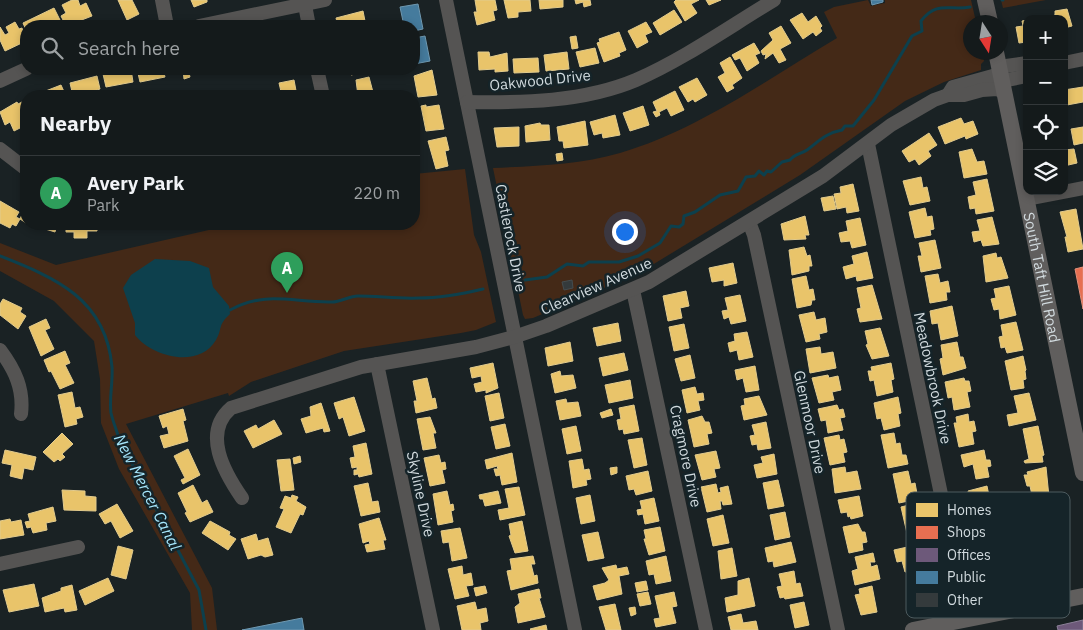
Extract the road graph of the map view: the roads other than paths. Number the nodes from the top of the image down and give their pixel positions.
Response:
1 (162, 0) edge
2 (325, 0) edge
3 (446, 0) edge
4 (774, 0) edge
5 (985, 0) edge
6 (305, 2) edge
7 (988, 15) edge
8 (166, 20) edge
9 (226, 20) edge
10 (308, 20) edge
11 (1083, 59) edge
12 (1068, 62) edge
13 (1023, 64) edge
14 (20, 72) edge
15 (1000, 73) edge
16 (318, 75) edge
17 (1023, 76) edge
18 (0, 81) edge
19 (321, 90) edge
20 (467, 102) junction
21 (868, 144) junction
22 (0, 149) edge
23 (20, 164) edge
24 (1083, 188) edge
25 (1027, 199) junction
26 (749, 222) junction
27 (633, 290) junction
28 (514, 337) junction
29 (0, 350) edge
30 (377, 364) junction
31 (21, 414) dead end
32 (1083, 473) edge
33 (941, 492) edge
34 (242, 498) dead end
35 (78, 548) dead end
36 (0, 564) edge
37 (1083, 596) edge
38 (1070, 599) edge
39 (972, 618) edge
40 (967, 619) joint
41 (433, 630) edge
42 (575, 630) edge
43 (706, 630) edge
44 (838, 630) edge
45 (913, 630) edge

1 - 8 street
2 - 6 street
3 - 20 street, Castlerock Drive
4 - 20 street, Oakwood Drive
5 - 7 main road
6 - 9 street
6 - 10 street
11 - 12 street
13 - 15 street, Clearview Avenue
14 - 18 street
15 - 17 street, Clearview Avenue
15 - 21 street, Clearview Avenue
15 - 25 main road, South Taft Hill Road
16 - 19 street
20 - 28 street, Castlerock Drive
21 - 26 street, Clearview Avenue
21 - 33 street, Meadowbrook Drive
22 - 23 street
24 - 25 street
25 - 32 main road, South Taft Hill Road
26 - 27 street, Clearview Avenue
26 - 44 street, Glenmoor Drive
27 - 28 street, Clearview Avenue
27 - 43 street, Cragmore Drive
28 - 30 street, Clearview Avenue
28 - 42 street, Castlerock Drive
29 - 31 street
30 - 34 street, Clearview Avenue
30 - 41 street, Skyline Drive
35 - 36 street
37 - 38 main road
39 - 40 main road
40 - 45 main road

